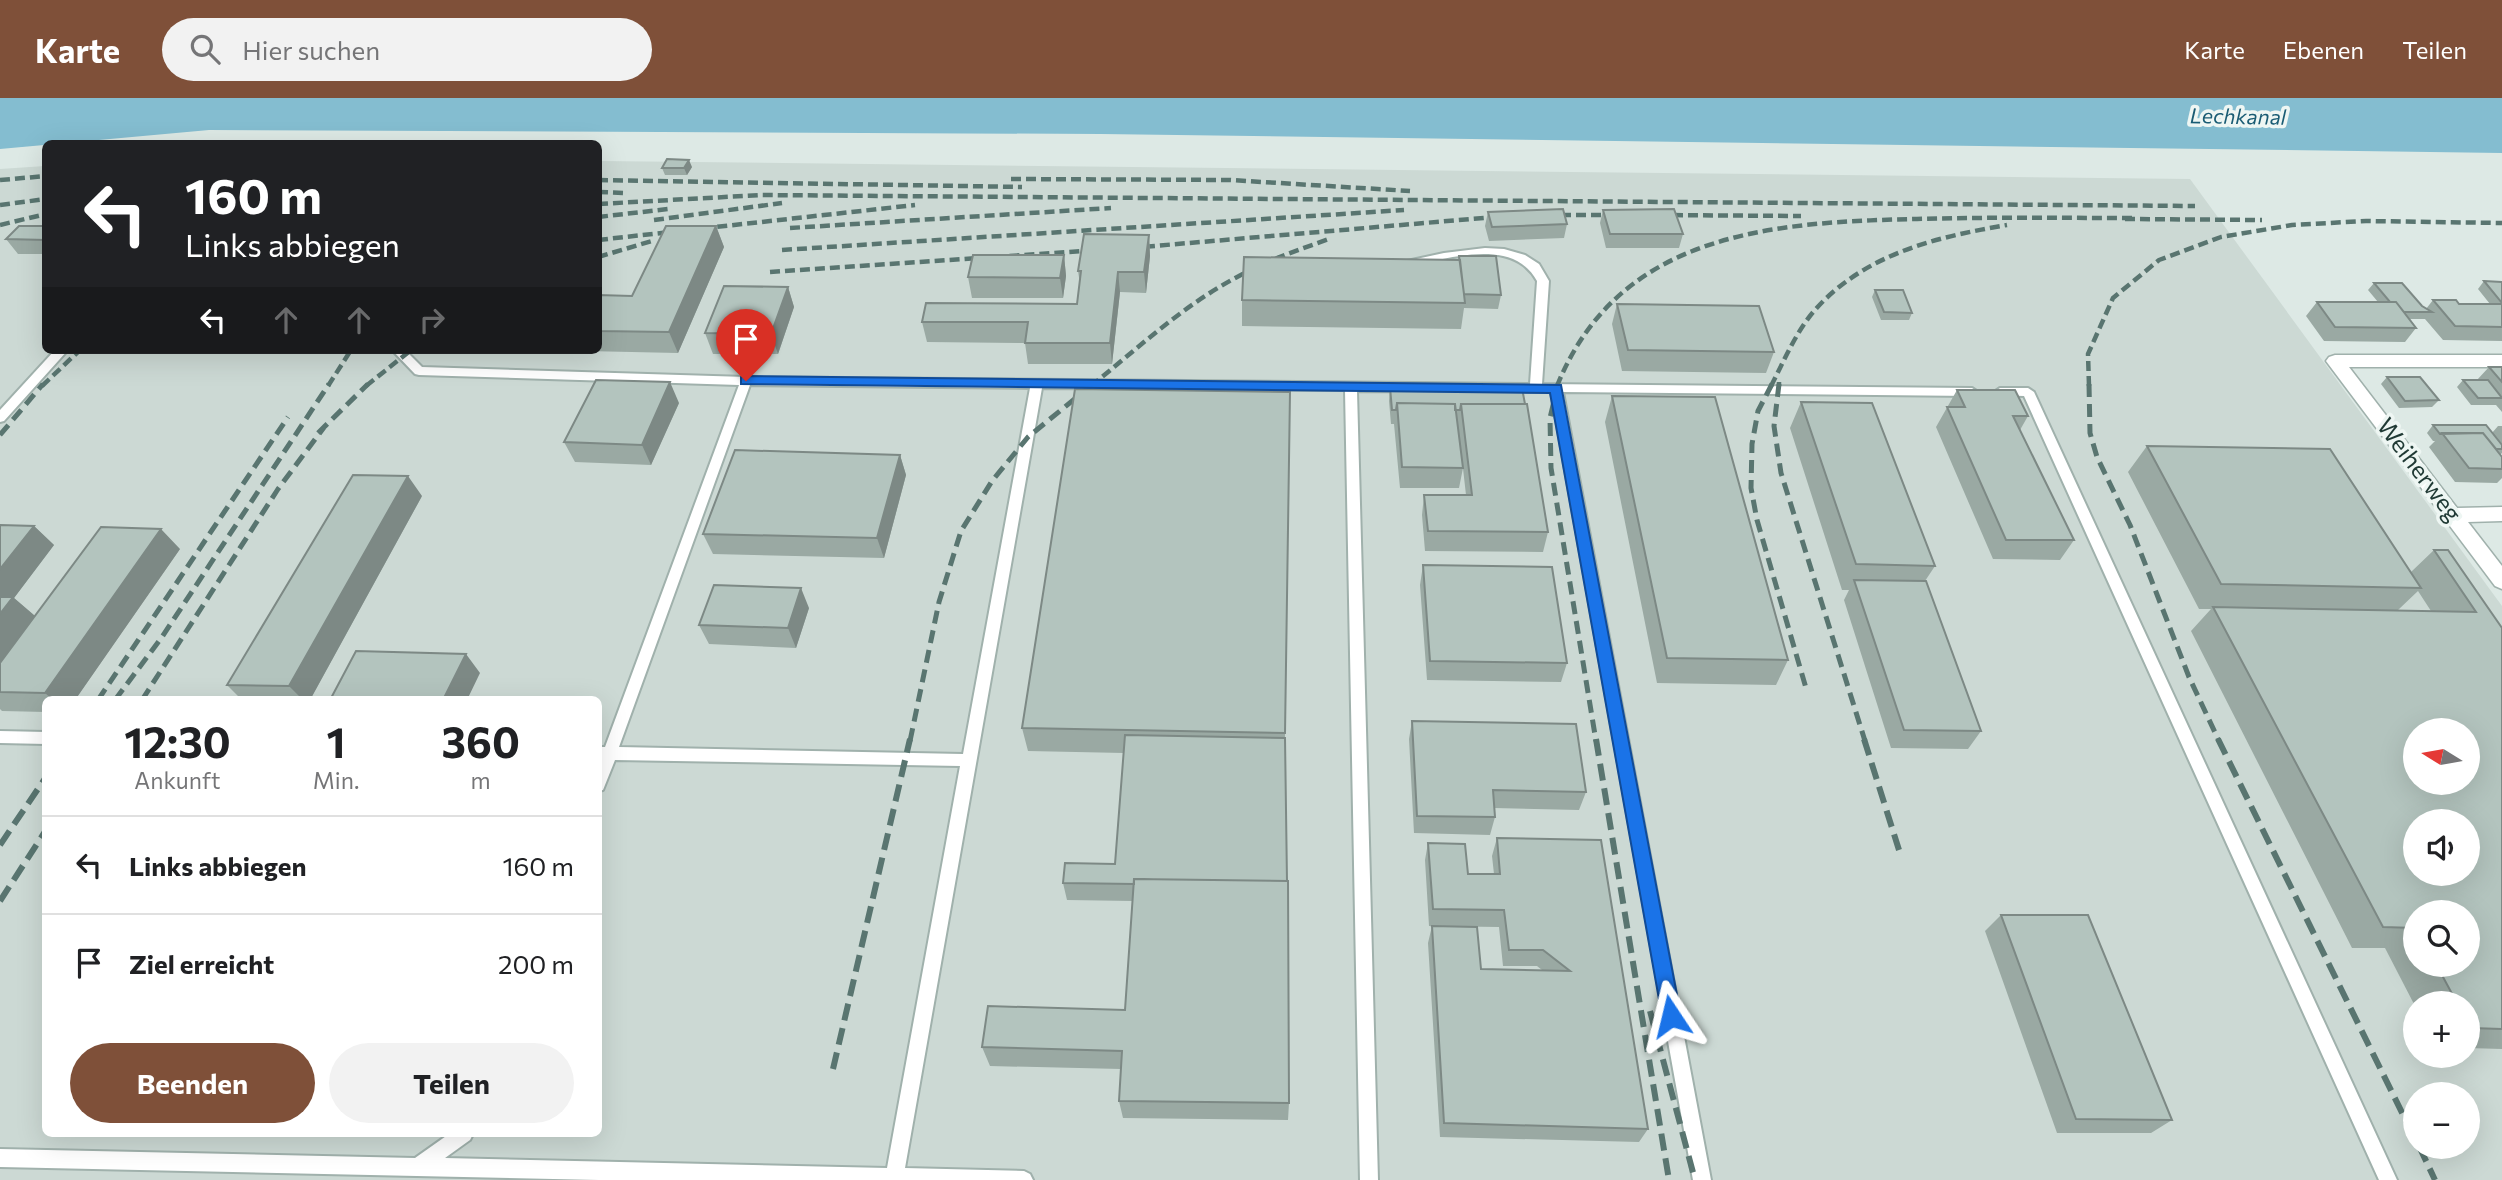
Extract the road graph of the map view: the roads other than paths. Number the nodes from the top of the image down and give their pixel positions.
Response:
1 (1405, 264) edge
2 (58, 354) edge
3 (402, 354) edge
4 (2502, 360) edge
5 (746, 381) junction
6 (1037, 383) junction
7 (1352, 386) junction
8 (1536, 388) junction
9 (1556, 388) junction
10 (0, 418) edge
11 (2502, 514) edge
12 (2453, 515) junction
13 (2502, 581) edge
14 (0, 737) edge
15 (42, 738) edge
16 (604, 753) edge
17 (969, 760) junction
18 (460, 1137) edge
19 (0, 1158) edge
20 (418, 1167) junction
21 (461, 1174) edge
22 (768, 1177) edge
23 (894, 1177) junction
24 (1021, 1180) edge
25 (1369, 1180) edge
26 (1702, 1180) edge
27 (2388, 1180) edge

1 - 8 lane
2 - 10 lane
3 - 5 lane
4 - 12 street, Weiherweg
5 - 6 lane
5 - 16 lane
6 - 7 lane
6 - 17 lane
7 - 8 lane
7 - 25 lane
8 - 9 lane
9 - 26 lane
9 - 27 lane
11 - 12 street
12 - 13 street, Weiherweg
14 - 15 lane
16 - 17 lane
17 - 23 lane
18 - 20 lane
19 - 20 lane
20 - 21 lane
21 - 22 lane
22 - 23 lane
23 - 24 lane

